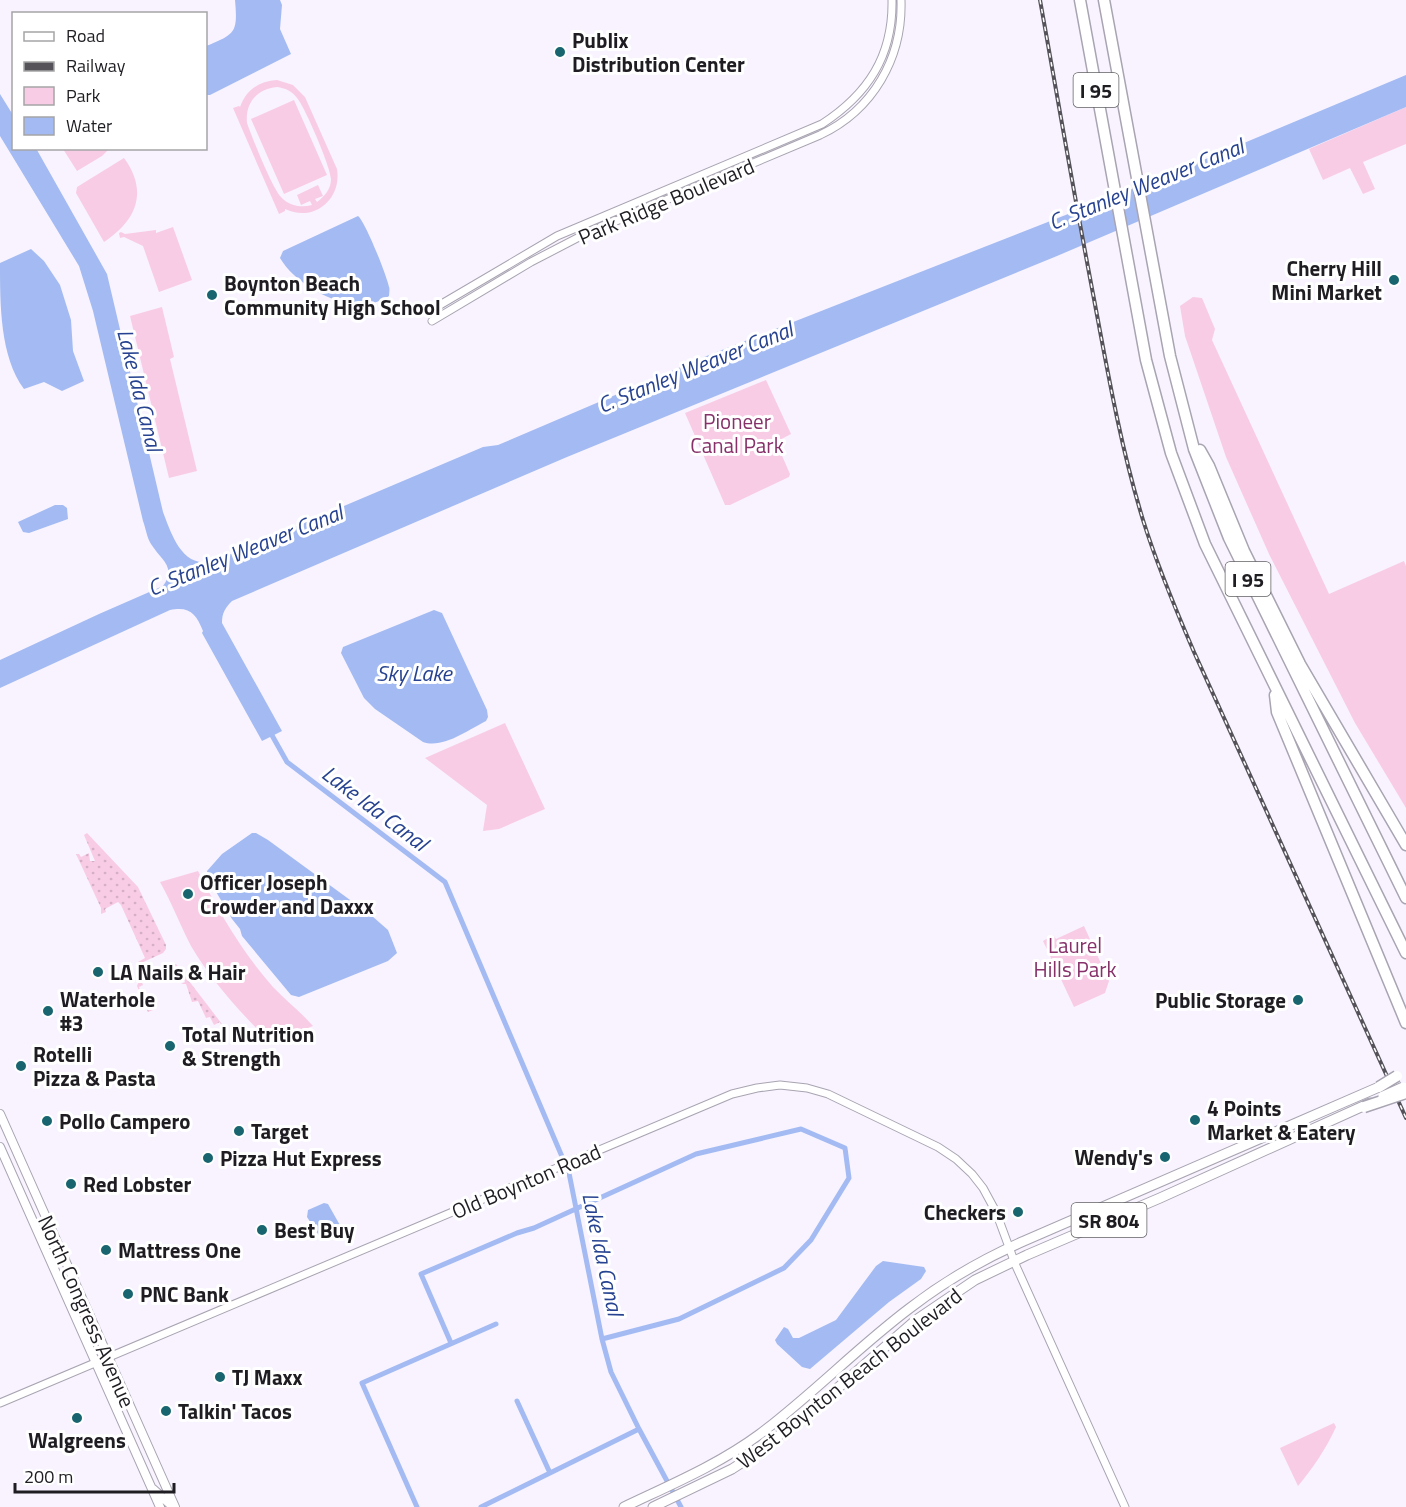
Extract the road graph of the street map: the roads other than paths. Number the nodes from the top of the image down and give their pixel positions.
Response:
1 (892, 0) edge
2 (901, 0) edge
3 (1080, 0) edge
4 (1104, 0) edge
5 (428, 312) dead end
6 (432, 321) dead end
7 (1189, 430) junction
8 (1274, 686) junction
9 (1406, 845) edge
10 (1406, 898) edge
11 (1406, 953) edge
12 (1406, 1023) edge
13 (1403, 1082) edge
14 (1379, 1087) joint
15 (1364, 1107) joint
16 (0, 1114) edge
17 (0, 1147) edge
18 (1172, 1178) junction
19 (1114, 1218) junction
20 (1010, 1248) junction
21 (1014, 1261) junction
22 (108, 1357) junction
23 (96, 1362) junction
24 (0, 1402) edge
25 (145, 1473) junction
26 (152, 1488) junction
27 (166, 1488) junction
28 (160, 1507) edge
29 (174, 1507) edge
30 (624, 1507) edge
31 (653, 1507) edge
32 (1125, 1507) edge

1 - 5 street, Park Ridge Boulevard
2 - 6 street, Park Ridge Boulevard
3 - 8 highway, I 95
4 - 7 highway, I 95
7 - 9 highway
7 - 10 highway, I 95
8 - 11 highway, I 95
8 - 12 highway
13 - 14 highway, bridge
13 - 15 highway, bridge
14 - 18 main road, West Boynton Beach Boulevard / SR 804
15 - 19 main road, West Boynton Beach Boulevard / SR 804
16 - 22 main road, North Congress Avenue
17 - 23 main road, North Congress Avenue
18 - 19 main road
18 - 20 main road, West Boynton Beach Boulevard / SR 804
19 - 21 main road, West Boynton Beach Boulevard / SR 804
20 - 21 street, Old Boynton Road
20 - 22 street, Old Boynton Road
20 - 30 main road, West Boynton Beach Boulevard / SR 804
21 - 31 main road, West Boynton Beach Boulevard / SR 804
21 - 32 street, Old Boynton Road
22 - 23 street, Old Boynton Road
22 - 27 main road, North Congress Avenue
23 - 24 street, Old Boynton Road
23 - 25 main road, North Congress Avenue
25 - 26 main road, North Congress Avenue
25 - 27 main road
26 - 28 main road, North Congress Avenue
26 - 29 main road
27 - 29 main road, North Congress Avenue

